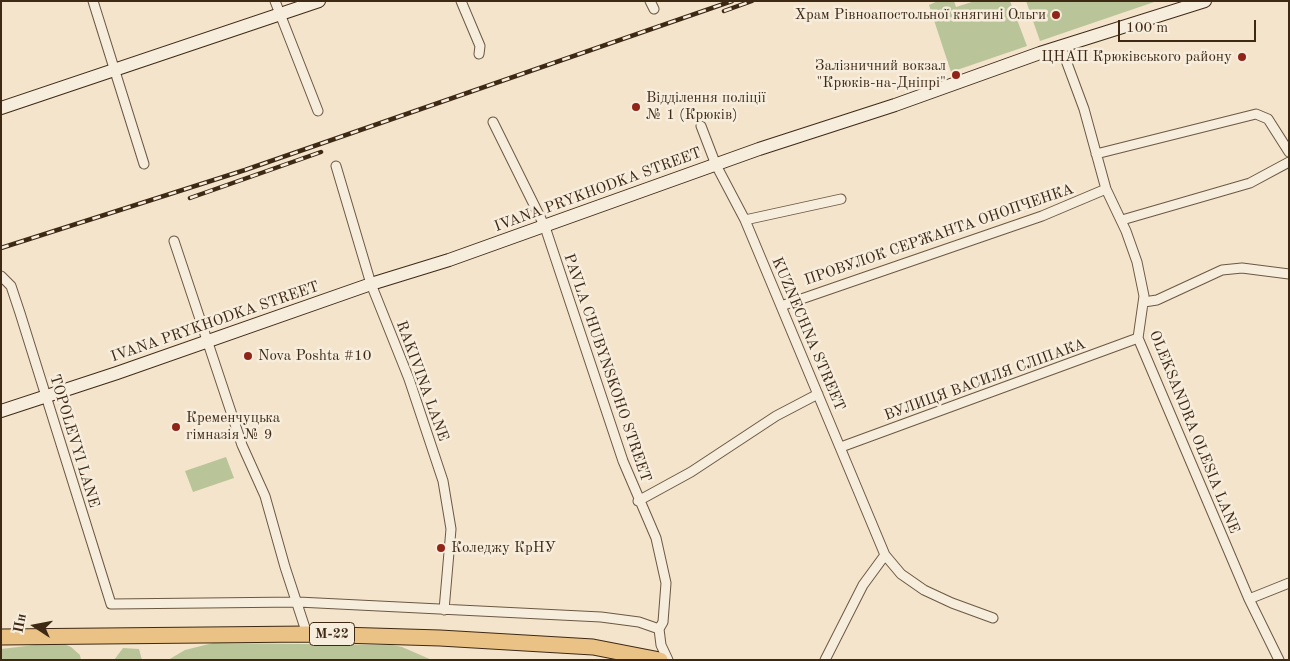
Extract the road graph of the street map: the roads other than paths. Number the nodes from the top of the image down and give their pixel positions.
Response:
1 (93, 1) edge
2 (275, 1) edge
3 (319, 1) edge
4 (461, 1) edge
5 (1205, 1) edge
6 (280, 15) junction
7 (1061, 47) junction
8 (479, 54) dead end
9 (115, 68) junction
10 (1, 108) edge
11 (318, 111) dead end
12 (493, 122) dead end
13 (701, 126) dead end
14 (1289, 152) edge
15 (1096, 154) junction
16 (1289, 162) edge
17 (144, 164) dead end
18 (716, 165) junction
19 (336, 166) dead end
20 (1106, 190) junction
21 (841, 199) dead end
22 (744, 220) junction
23 (1122, 220) junction
24 (545, 227) junction
25 (174, 242) dead end
26 (1289, 274) edge
27 (1, 276) edge
28 (371, 284) junction
29 (1144, 302) junction
30 (781, 306) junction
31 (1138, 338) junction
32 (208, 341) junction
33 (818, 394) junction
34 (45, 396) junction
35 (1, 411) edge
36 (841, 447) junction
37 (638, 501) junction
38 (885, 555) junction
39 (1289, 582) edge
40 (1249, 599) junction
41 (298, 602) junction
42 (444, 610) junction
43 (993, 618) dead end
44 (659, 629) junction
45 (307, 634) junction
46 (1, 636) edge
47 (660, 660) edge
48 (668, 660) edge
49 (825, 660) edge
50 (1279, 660) edge

1 - 9 street
2 - 6 street
3 - 6 main road
4 - 8 street
5 - 7 main road, IVANA PRYKHODKA STREET
6 - 9 main road
6 - 11 street
7 - 15 street, OLEKSANDRA OLESIA LANE
7 - 18 main road, IVANA PRYKHODKA STREET
9 - 10 main road
9 - 17 street
12 - 24 street, PAVLA CHUBYNSKOHO STREET
13 - 18 street, KUZNECHNA STREET
14 - 15 street
15 - 20 street, OLEKSANDRA OLESIA LANE
16 - 23 street
18 - 22 street, KUZNECHNA STREET
18 - 24 main road, IVANA PRYKHODKA STREET
19 - 28 street, RAKIVINA LANE
20 - 23 street, OLEKSANDRA OLESIA LANE
20 - 30 street, ПРОВУЛОК СЕРЖАНТА ОНОПЧЕНКА
21 - 22 street
22 - 30 street, KUZNECHNA STREET
23 - 29 street, OLEKSANDRA OLESIA LANE
24 - 28 main road, IVANA PRYKHODKA STREET
24 - 37 street, PAVLA CHUBYNSKOHO STREET
25 - 32 street
26 - 29 street
27 - 34 street, TOPOLEVYI LANE
28 - 32 main road, IVANA PRYKHODKA STREET
28 - 42 street, RAKIVINA LANE
29 - 31 street, OLEKSANDRA OLESIA LANE
30 - 33 street, KUZNECHNA STREET
31 - 36 street, ВУЛИЦЯ ВАСИЛЯ СЛІПАКА
31 - 40 street, OLEKSANDRA OLESIA LANE
32 - 34 main road, IVANA PRYKHODKA STREET
32 - 41 street
33 - 36 street, KUZNECHNA STREET
33 - 37 street
34 - 35 main road, IVANA PRYKHODKA STREET
34 - 41 street, TOPOLEVYI LANE
36 - 38 street, KUZNECHNA STREET
37 - 44 street, PAVLA CHUBYNSKOHO STREET
38 - 43 street, KUZNECHNA STREET
38 - 49 street
39 - 40 street
40 - 50 street, OLEKSANDRA OLESIA LANE
41 - 42 street
41 - 45 street
42 - 44 street
44 - 48 street
45 - 46 highway, М-22
45 - 47 highway, М-22

